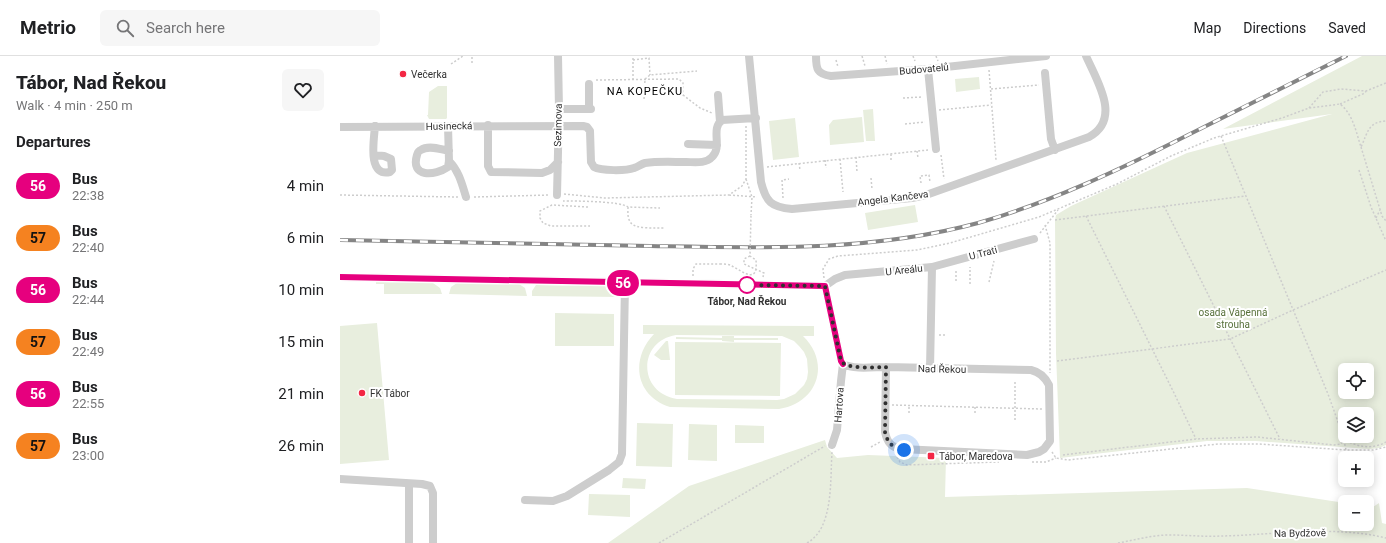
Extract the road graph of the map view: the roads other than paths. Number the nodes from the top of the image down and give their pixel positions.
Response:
1 (558, 56) edge
2 (749, 56) edge
3 (816, 56) edge
4 (1046, 56) edge
5 (1086, 56) edge
6 (928, 69) junction
7 (1045, 73) dead end
8 (589, 84) road end
9 (718, 95) dead end
10 (559, 109) junction
11 (756, 118) junction
12 (718, 119) junction
13 (488, 125) junction
14 (559, 125) junction
15 (375, 126) junction
16 (448, 126) junction
17 (340, 127) edge
18 (688, 144) dead end
19 (717, 145) junction
20 (936, 149) road end
21 (449, 150) junction
22 (1055, 150) junction
23 (374, 155) dead end
24 (449, 161) junction
25 (558, 162) junction
26 (557, 196) road end
27 (466, 197) road end
28 (1034, 239) road end
29 (932, 267) junction
30 (340, 277) edge
31 (625, 283) junction
32 (825, 286) junction
33 (843, 364) junction
34 (886, 367) junction
35 (930, 369) junction
36 (833, 444) road end
37 (340, 480) edge
38 (409, 484) junction
39 (525, 500) dead end
40 (409, 543) edge
41 (433, 543) edge

1 - 10 street, Sezimova
2 - 11 street
3 - 6 street, Budovatelů
4 - 6 street, Budovatelů
5 - 22 street, Angela Kančeva
6 - 20 street
7 - 22 street
8 - 10 street
9 - 12 street
10 - 14 street, Sezimova
11 - 12 street
11 - 22 street, Angela Kančeva
12 - 19 street
13 - 14 street, Husinecká
13 - 16 street, Husinecká
13 - 25 street
14 - 19 street, Husinecká
14 - 25 street, Sezimova
15 - 16 street, Husinecká
15 - 17 street, Husinecká
15 - 23 street
16 - 21 street
18 - 19 street
21 - 24 street
21 - 24 street
24 - 27 street
25 - 26 street, Sezimova
28 - 29 street, U Trati
29 - 32 street, U Areálu
29 - 35 street, U Areálu
30 - 31 street
31 - 32 street
31 - 39 street
32 - 33 street
33 - 34 street, Nad Řekou
33 - 36 street, Hartova
34 - 35 street, Nad Řekou
34 - 35 street, Nad Řekou
37 - 38 street
38 - 40 street
38 - 41 street

